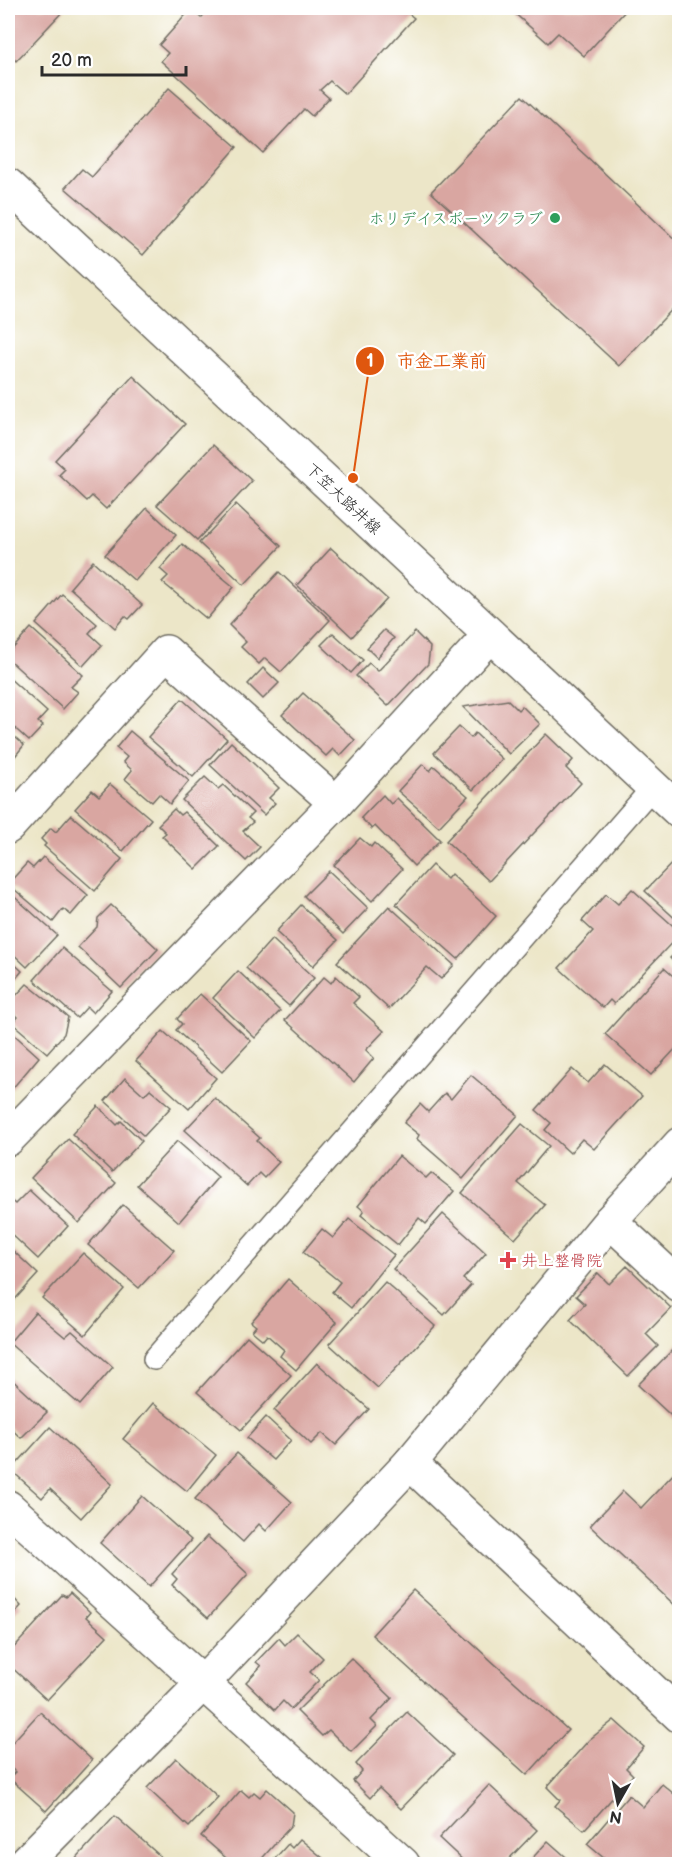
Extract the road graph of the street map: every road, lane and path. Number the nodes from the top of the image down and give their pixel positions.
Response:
1 (8, 185) edge
2 (490, 635) junction
3 (653, 787) junction
4 (336, 802) junction
5 (680, 812) edge
6 (8, 827) edge
7 (8, 1139) edge
8 (680, 1144) edge
9 (610, 1221) junction
10 (680, 1286) edge
11 (154, 1359) dead end
12 (410, 1463) junction
13 (8, 1507) edge
14 (203, 1683) junction
15 (680, 1716) edge
16 (24, 1864) edge
17 (403, 1864) edge

1 - 2 street, 下笠大路井線
2 - 3 street, 下笠大路井線
2 - 4 street
3 - 5 street, 下笠大路井線
3 - 11 lane
4 - 6 street
4 - 7 street
8 - 9 street
9 - 10 street
9 - 12 street
12 - 14 street
12 - 15 street
13 - 14 street
14 - 16 street
14 - 17 street

